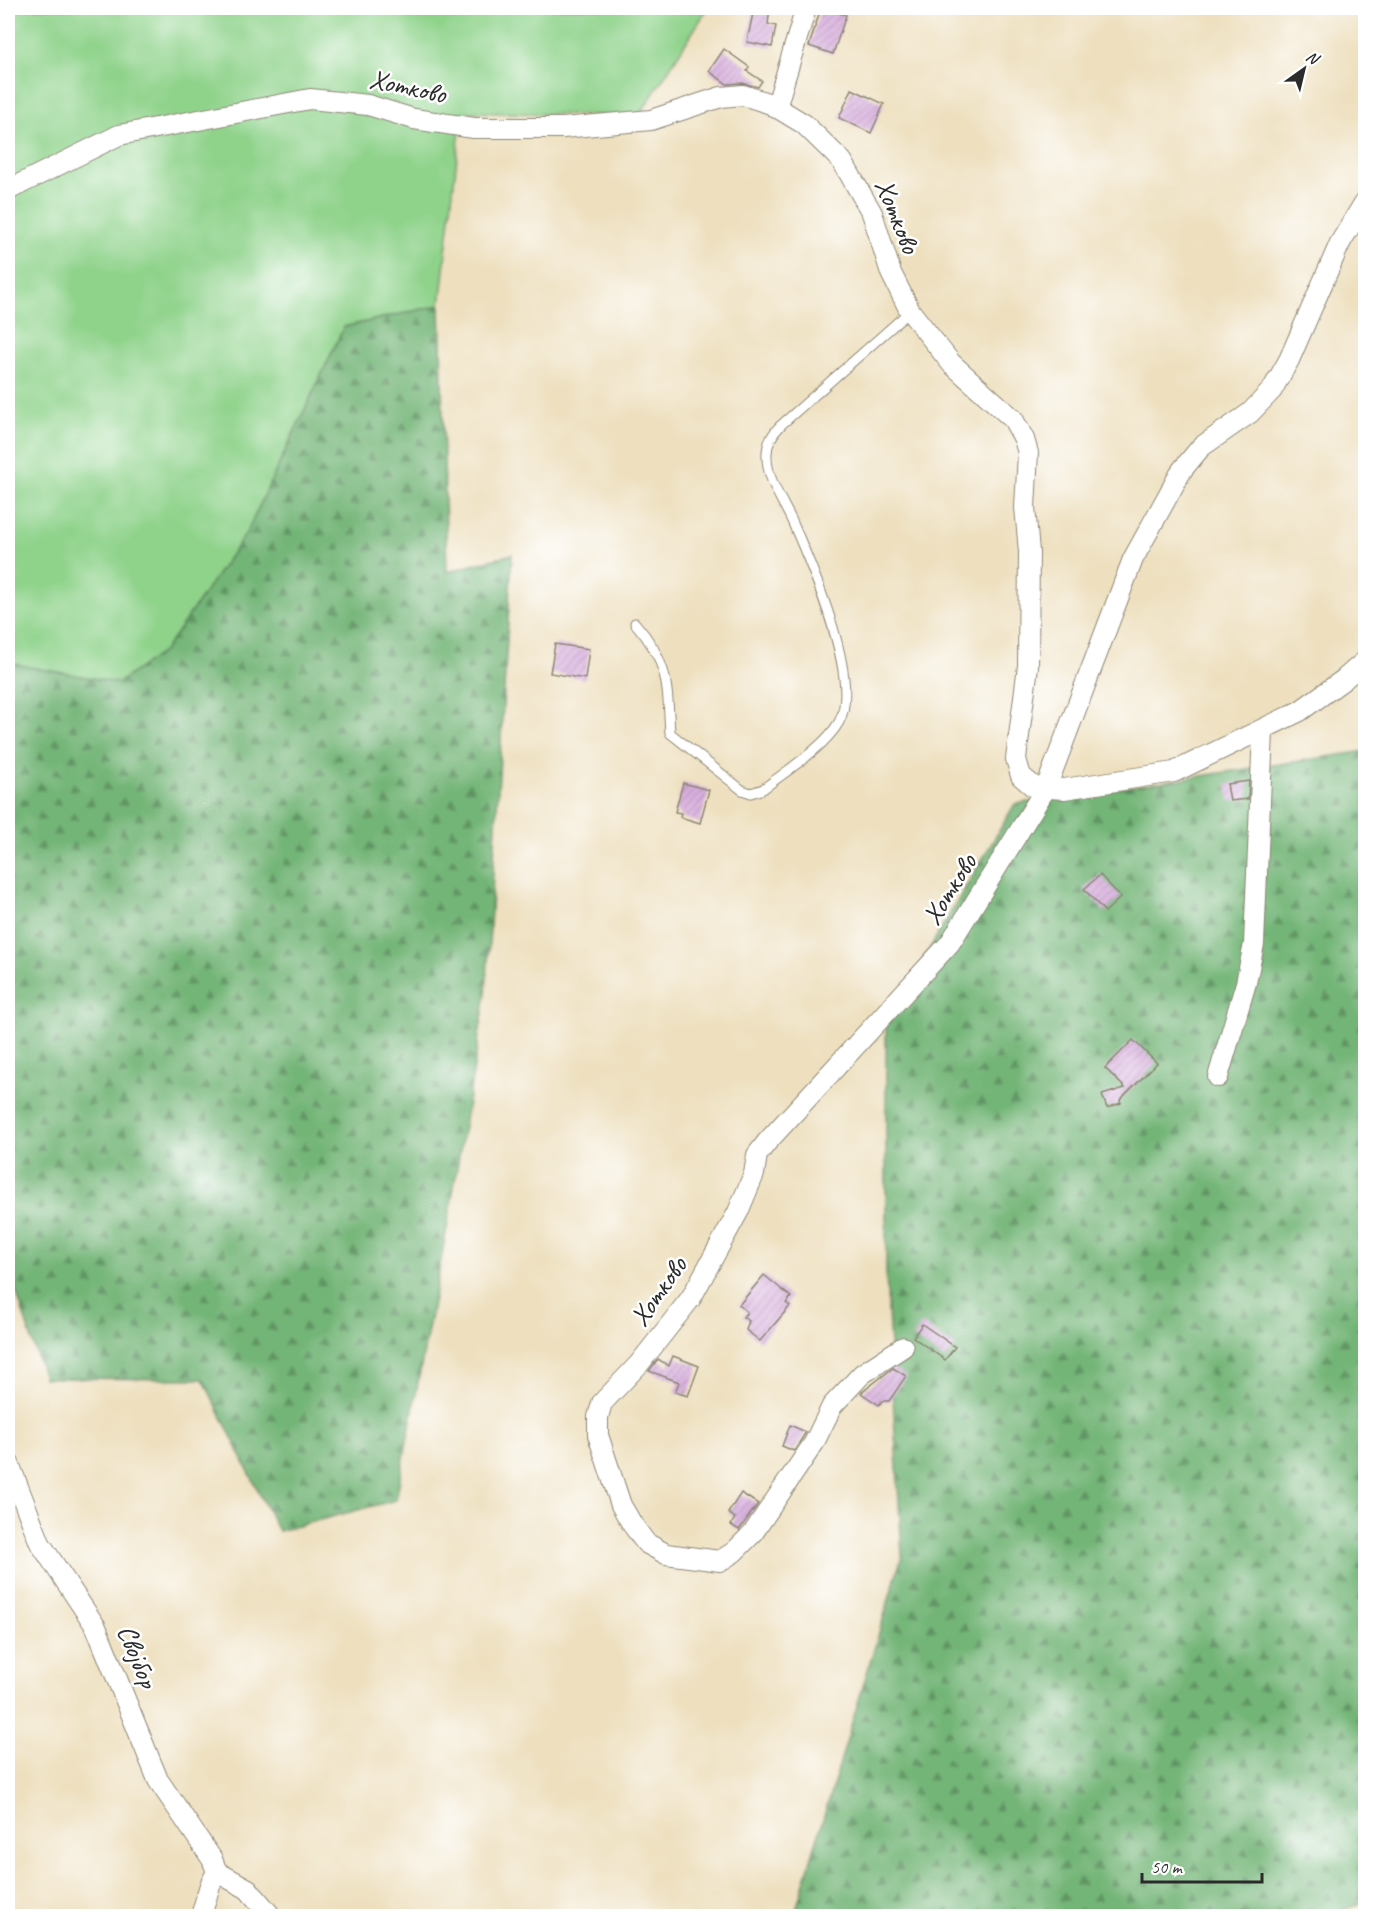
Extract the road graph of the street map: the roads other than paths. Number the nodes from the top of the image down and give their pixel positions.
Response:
1 (806, 8) edge
2 (776, 108) junction
3 (12, 187) edge
4 (1365, 200) edge
5 (910, 311) junction
6 (635, 623) dead end
7 (1365, 660) edge
8 (1263, 731) junction
9 (1046, 788) junction
10 (1218, 1077) dead end
11 (903, 1347) dead end
12 (8, 1461) edge
13 (217, 1872) junction
14 (201, 1917) edge
15 (271, 1917) edge

1 - 2 street
2 - 3 street, Хотково
2 - 5 street, Хотково
4 - 9 street, Хотково
5 - 6 lane
5 - 9 street, Хотково
7 - 8 street, Хотково
8 - 9 street, Хотково
8 - 10 street
9 - 11 street, Хотково
12 - 13 street, Својбор
13 - 14 street
13 - 15 street

